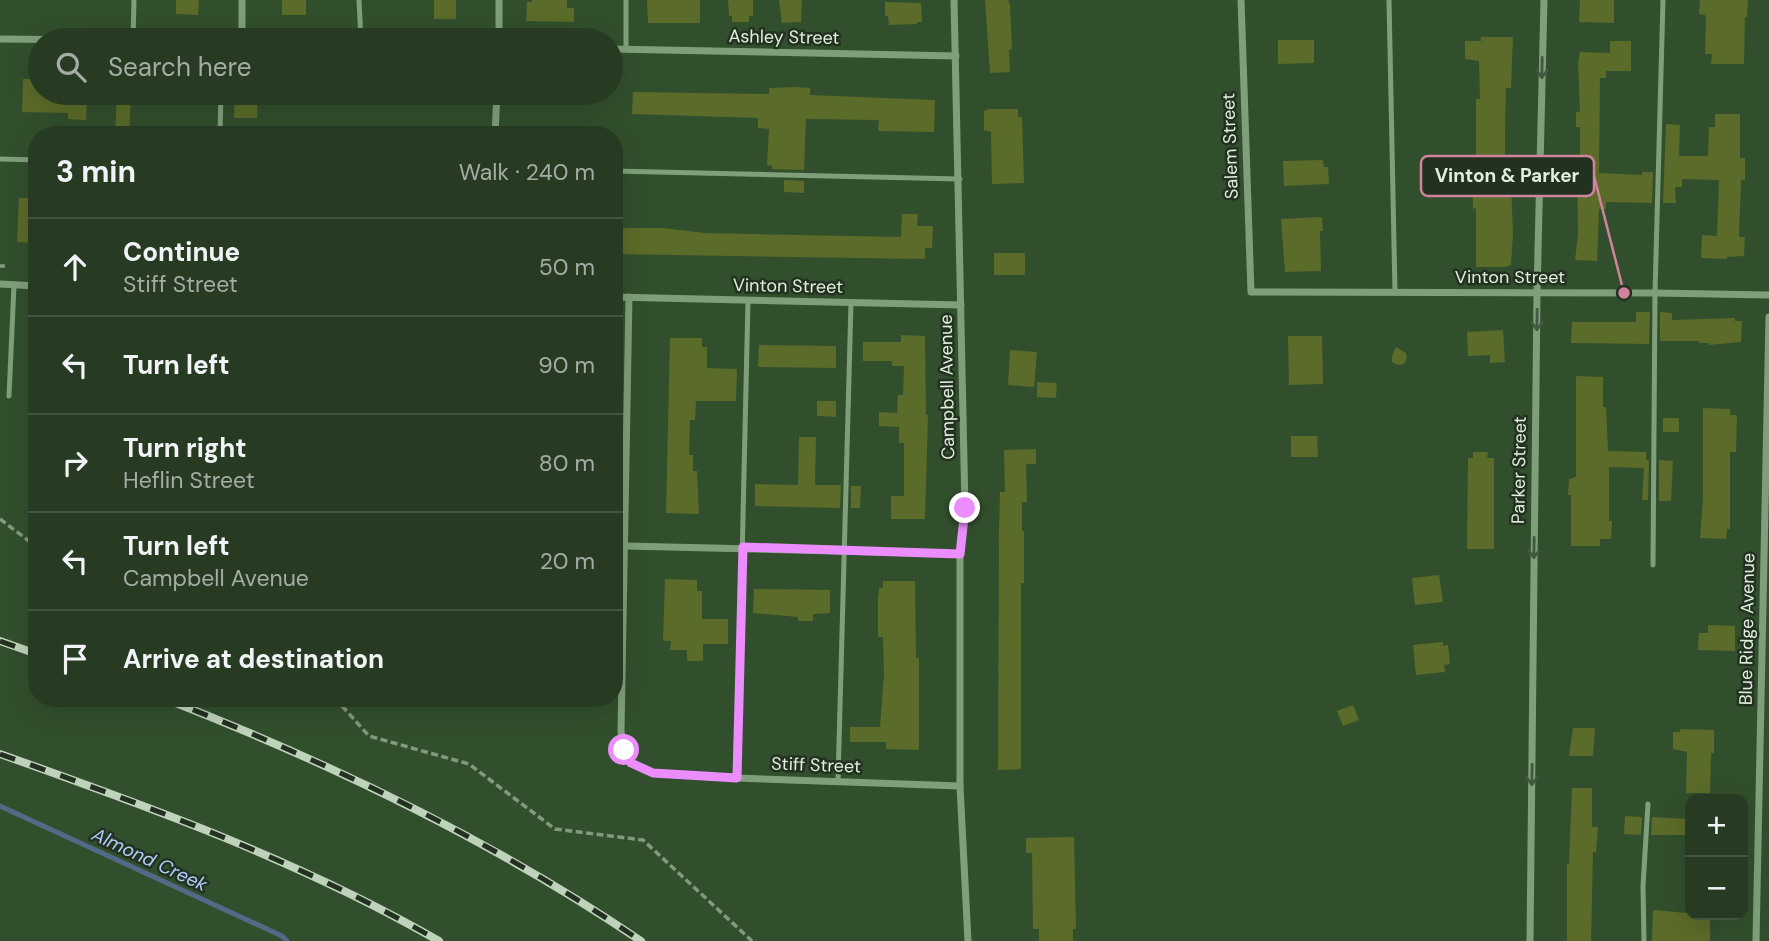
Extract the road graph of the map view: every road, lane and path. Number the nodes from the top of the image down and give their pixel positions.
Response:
1 (134, 0) edge
2 (242, 0) edge
3 (359, 0) edge
4 (499, 0) edge
5 (626, 0) edge
6 (954, 0) edge
7 (1241, 0) edge
8 (1390, 0) edge
9 (1544, 0) edge
10 (1663, 0) edge
11 (133, 28) edge
12 (242, 28) edge
13 (360, 28) edge
14 (499, 28) edge
15 (0, 38) edge
16 (28, 39) edge
17 (626, 49) joint
18 (956, 56) junction
19 (221, 105) edge
20 (496, 105) edge
21 (220, 126) edge
22 (495, 126) edge
23 (0, 159) edge
24 (28, 160) edge
25 (623, 171) edge
26 (960, 179) junction
27 (0, 285) edge
28 (14, 285) junction
29 (28, 286) edge
30 (1251, 292) joint
31 (1395, 292) junction
32 (1537, 293) junction
33 (1655, 293) junction
34 (1769, 295) edge
35 (623, 297) edge
36 (629, 297) junction
37 (748, 300) junction
38 (851, 303) junction
39 (961, 305) junction
40 (1769, 317) edge
41 (9, 396) dead end
42 (0, 519) edge
43 (28, 540) edge
44 (626, 546) junction
45 (743, 547) junction
46 (843, 551) junction
47 (960, 554) junction
48 (1653, 565) dead end
49 (623, 657) edge
50 (343, 707) edge
51 (622, 707) edge
52 (737, 778) junction
53 (838, 781) junction
54 (960, 786) junction
55 (1648, 804) dead end
56 (752, 941) edge
57 (968, 941) edge
58 (1530, 941) edge
59 (1644, 941) edge
60 (1756, 941) edge

1 - 11 lane
2 - 12 street
3 - 13 lane
4 - 14 street
5 - 17 lane
6 - 18 street, Campbell Avenue
7 - 30 street, Salem Street
8 - 31 lane
9 -> 32 street, Parker Street
10 - 33 lane
15 - 16 street
17 - 18 street, Ashley Street
18 - 26 street, Campbell Avenue
19 - 21 lane
20 - 22 street
23 - 24 lane
25 - 26 lane
26 - 39 street, Campbell Avenue
27 - 28 street
28 - 29 street
28 - 41 lane
30 - 31 street, Vinton Street
31 - 32 street, Vinton Street
32 - 33 street, Vinton Street
32 -> 58 street, Parker Street
33 - 34 street, Vinton Street
33 - 48 lane
35 - 36 street, Vinton Street
36 - 37 street, Vinton Street
36 - 44 street
37 - 38 street, Vinton Street
37 - 45 lane
38 - 39 street, Vinton Street
38 - 46 lane
39 - 47 street, Campbell Avenue
40 - 60 street, Blue Ridge Avenue
42 - 43 path
44 - 45 street
44 - 49 street, Stiff Street
45 - 46 street
45 - 52 lane
46 - 47 street
46 - 53 lane
47 - 54 street, Campbell Avenue
50 - 56 path
51 - 52 street, Stiff Street
52 - 53 street, Stiff Street
53 - 54 street, Stiff Street
54 - 57 street, Campbell Avenue
55 - 59 lane

